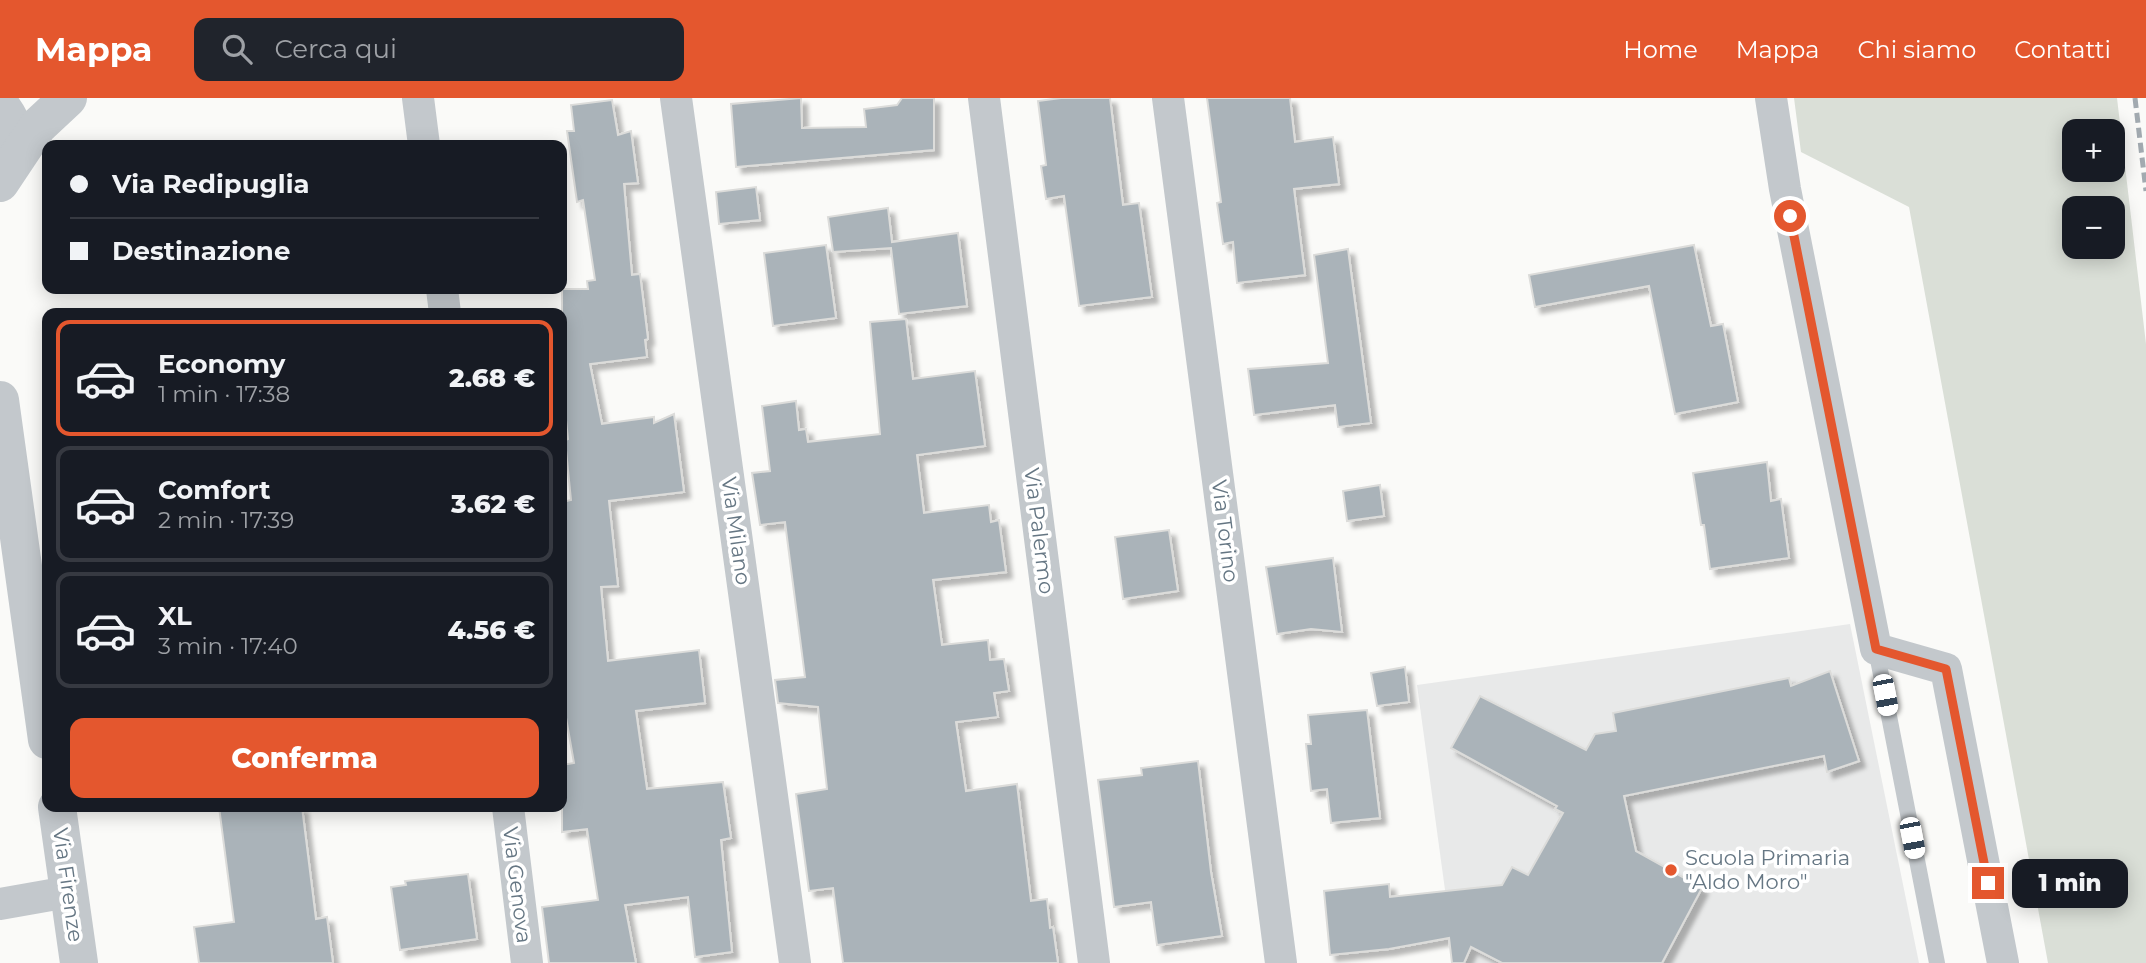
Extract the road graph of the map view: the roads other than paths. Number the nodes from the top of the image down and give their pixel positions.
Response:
1 (68, 98) edge
2 (418, 98) edge
3 (676, 98) edge
4 (984, 98) edge
5 (1168, 98) edge
6 (1771, 98) edge
7 (0, 105) edge
8 (423, 140) edge
9 (7, 170) edge
10 (0, 400) edge
11 (1876, 649) junction
12 (42, 704) edge
13 (58, 812) edge
14 (509, 812) edge
15 (68, 892) junction
16 (0, 904) edge
17 (79, 963) edge
18 (527, 963) edge
19 (795, 963) edge
20 (1094, 963) edge
21 (1281, 963) edge
22 (1937, 963) edge
23 (2003, 963) edge

1 - 9 street
2 - 8 street
3 - 19 street, Via Milano
4 - 20 street, Via Palermo
5 - 21 street, Via Torino
6 - 11 street
7 - 9 street
10 - 12 street
11 - 22 lane
11 - 23 street
13 - 15 street, Via Firenze
14 - 18 street, Via Genova
15 - 16 street
15 - 17 street, Via Firenze

